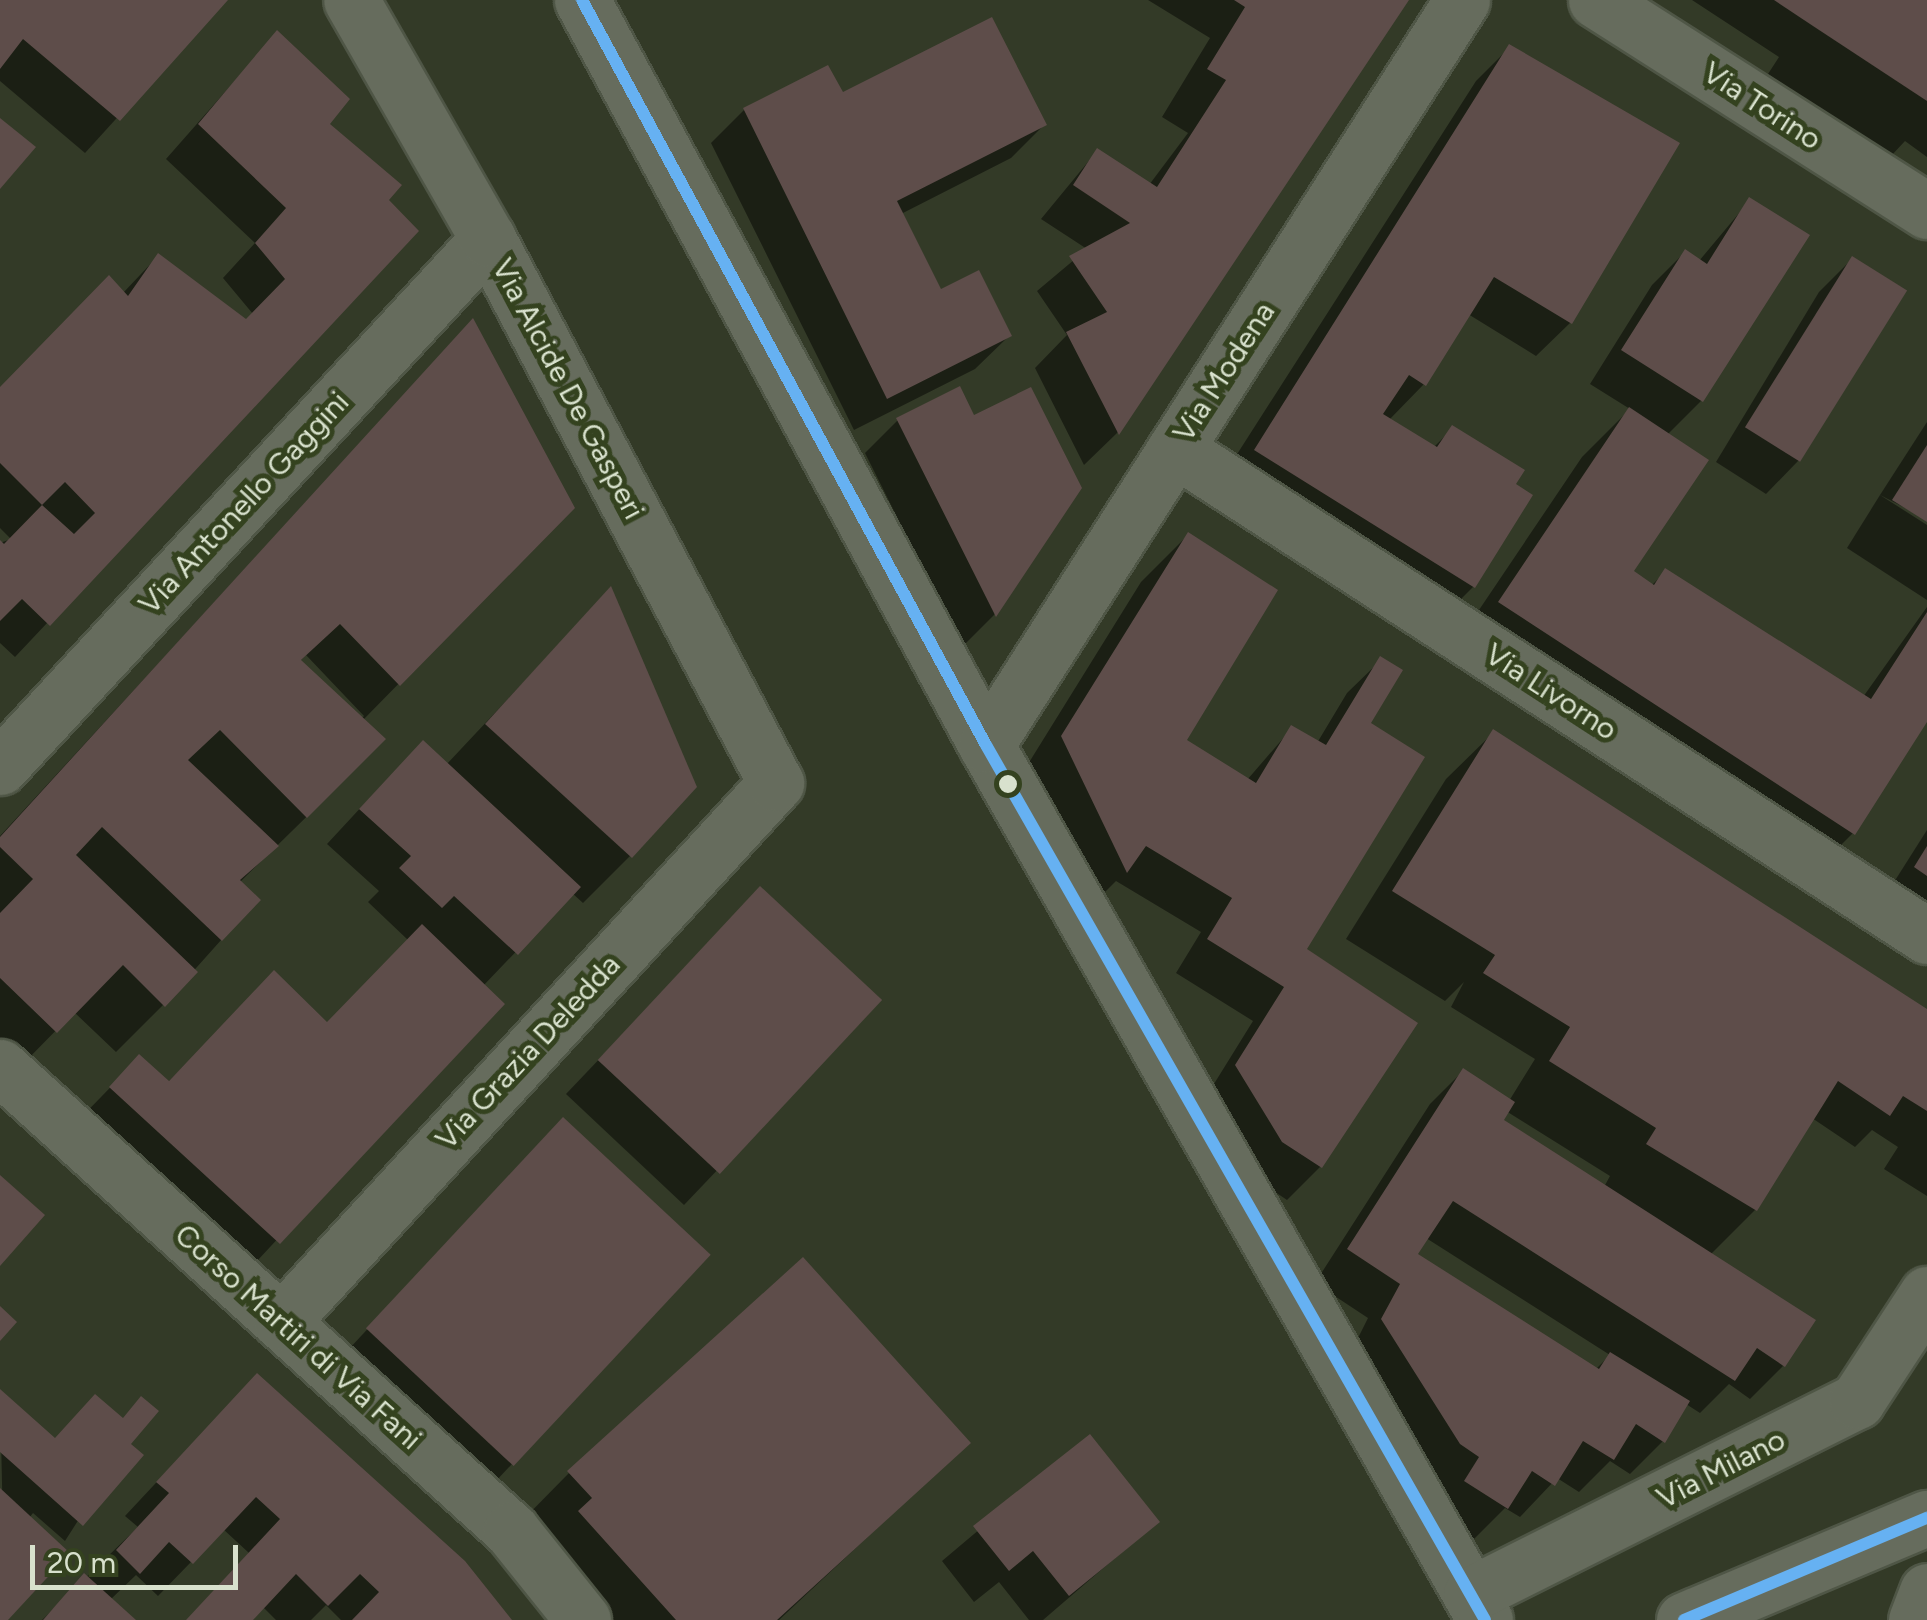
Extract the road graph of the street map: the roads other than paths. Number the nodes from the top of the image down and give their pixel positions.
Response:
1 (351, 0) edge
2 (582, 0) edge
3 (1462, 0) edge
4 (1596, 0) edge
5 (1927, 211) edge
6 (488, 239) junction
7 (1175, 449) junction
8 (986, 744) junction
9 (0, 767) edge
10 (776, 783) joint
11 (1927, 936) edge
12 (0, 1066) edge
13 (1927, 1294) edge
14 (282, 1322) junction
15 (1927, 1518) edge
16 (1927, 1592) edge
17 (1478, 1607) edge
18 (583, 1620) edge
19 (1684, 1620) edge
20 (1916, 1620) edge

1 - 6 street, Via Alcide De Gasperi
2 - 8 street
3 - 7 street, Via Modena
4 - 5 street, Via Torino
6 - 9 street, Via Antonello Gaggini
6 - 10 street, Via Alcide De Gasperi
7 - 8 street, Via Modena
7 - 11 street, Via Livorno
8 - 17 street
10 - 14 street, Via Grazia Deledda
12 - 14 street, Corso Martiri di Via Fani
13 - 17 street, Via Milano
14 - 18 street, Corso Martiri di Via Fani
15 - 19 street
16 - 20 street

